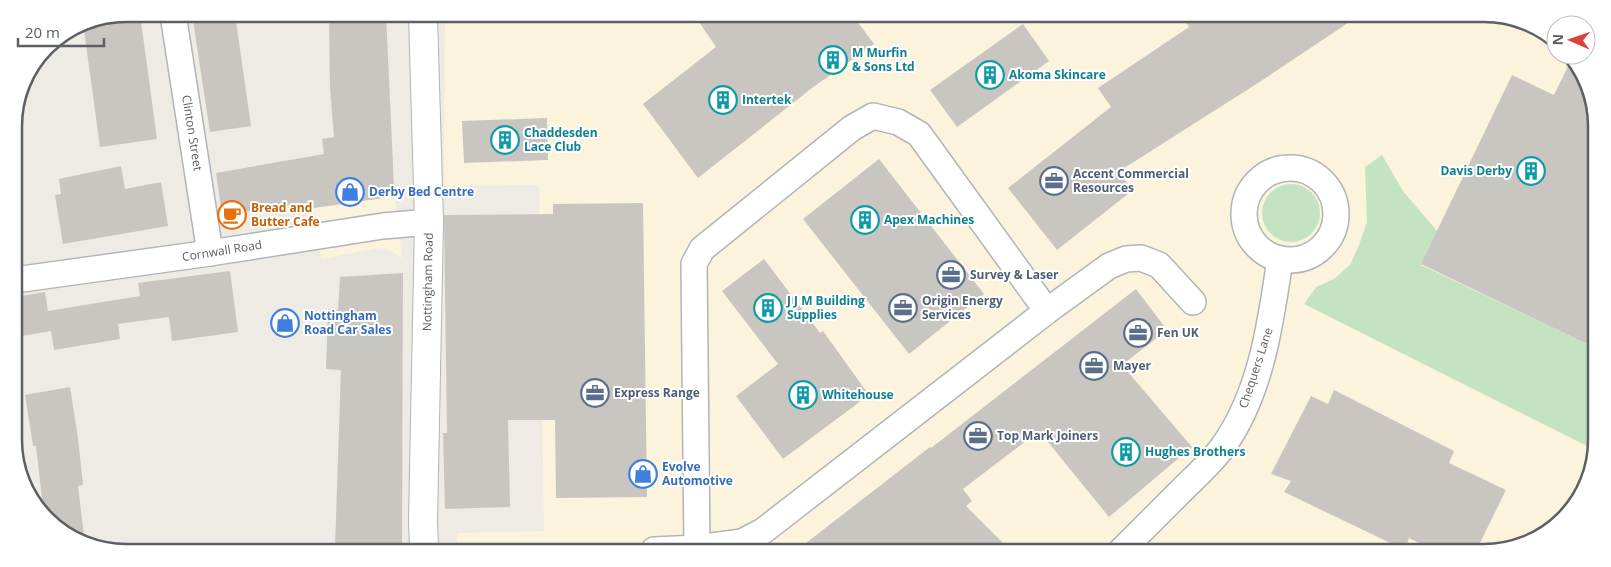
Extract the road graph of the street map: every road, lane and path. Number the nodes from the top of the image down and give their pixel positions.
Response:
1 (174, 22) edge
2 (422, 22) edge
3 (429, 222) junction
4 (210, 253) junction
5 (1280, 259) dead end
6 (23, 279) edge
7 (1193, 302) dead end
8 (1047, 312) junction
9 (424, 544) edge
10 (697, 544) edge
11 (727, 544) edge
12 (1128, 544) edge

1 - 4 street, Clinton Street
2 - 3 street, Nottingham Road
3 - 4 street, Cornwall Road
3 - 9 street, Nottingham Road
4 - 6 street, Cornwall Road
5 - 12 street, Chequers Lane
7 - 8 street
8 - 10 street
8 - 11 street

